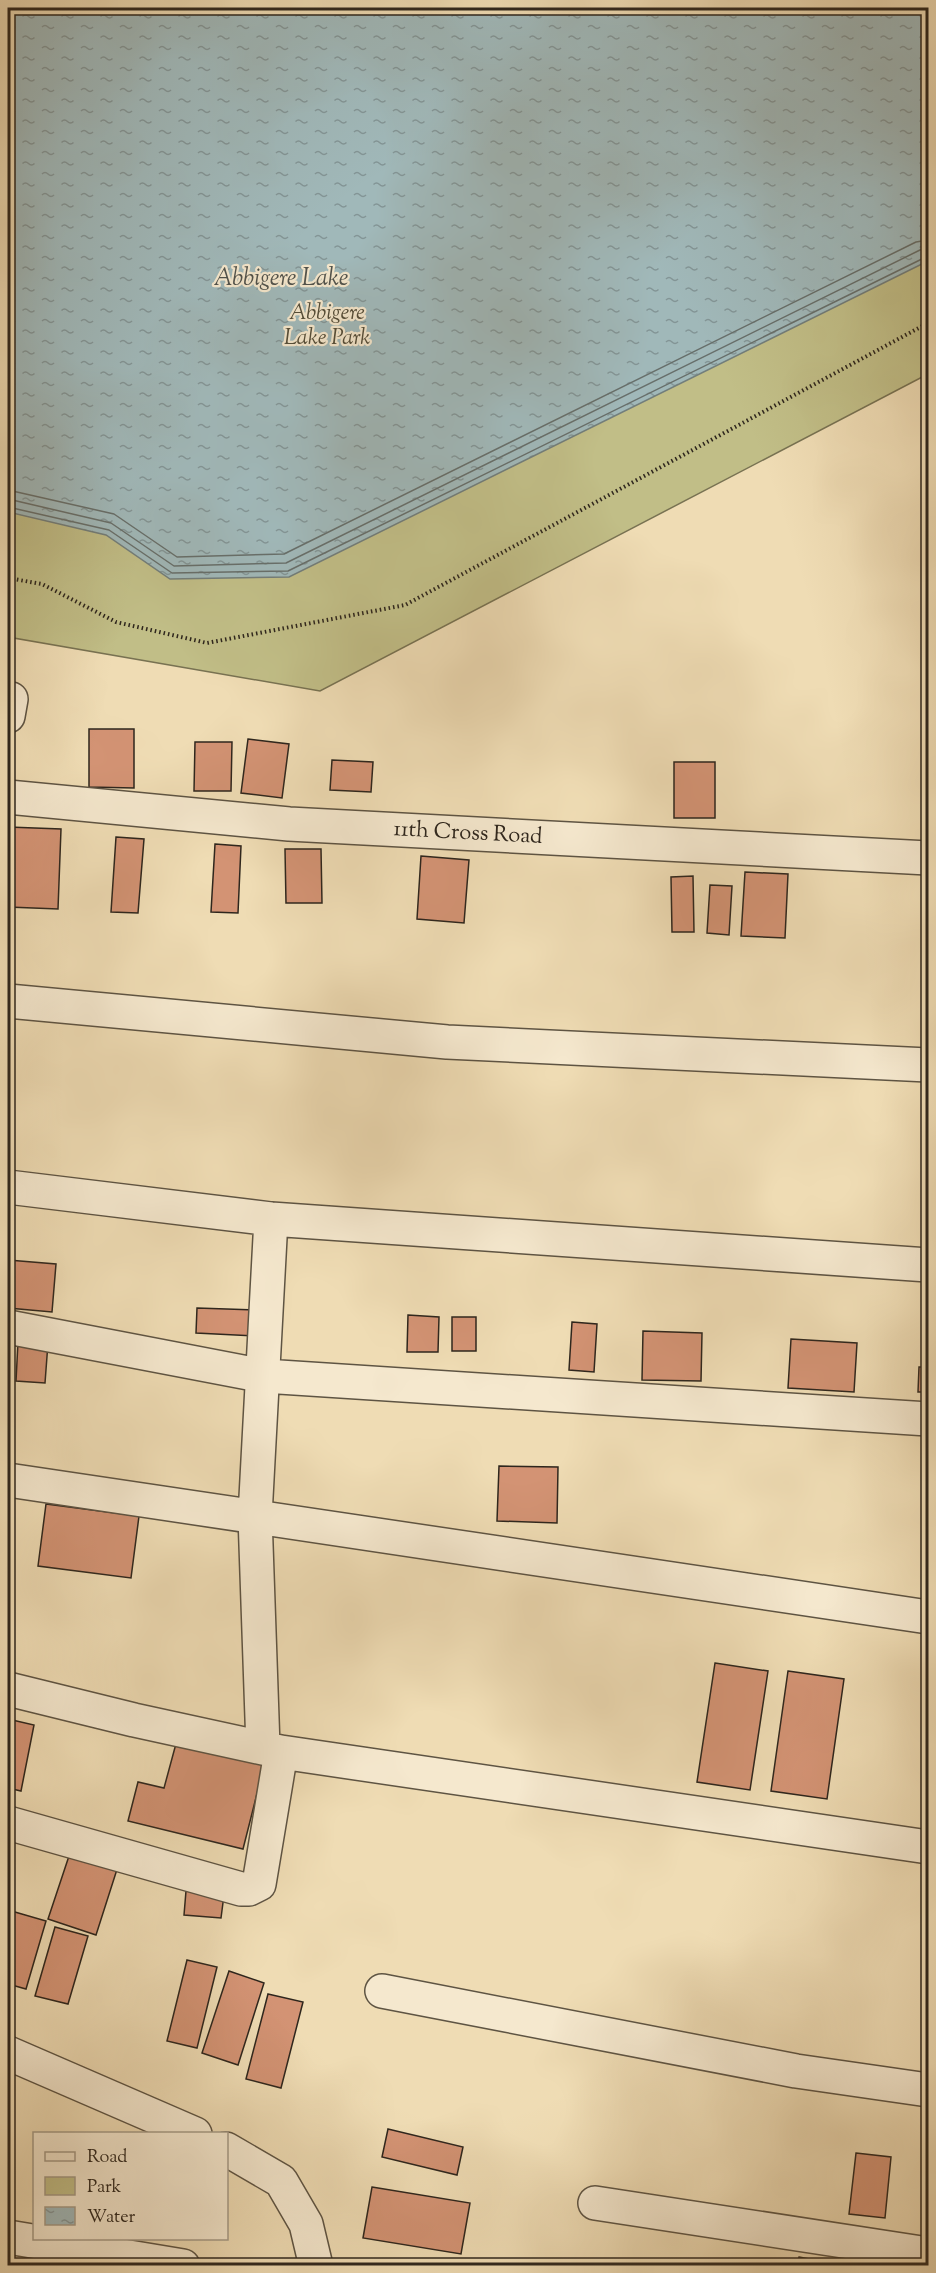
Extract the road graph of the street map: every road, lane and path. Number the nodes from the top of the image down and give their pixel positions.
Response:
1 (928, 323) edge
2 (8, 578) edge
3 (8, 699) edge
4 (8, 716) edge
5 (8, 797) edge
6 (928, 858) edge
7 (8, 1001) edge
8 (928, 1065) edge
9 (8, 1186) edge
10 (270, 1219) junction
11 (928, 1265) edge
12 (8, 1327) edge
13 (264, 1376) junction
14 (928, 1419) edge
15 (8, 1480) edge
16 (255, 1516) junction
17 (928, 1617) edge
18 (8, 1689) edge
19 (272, 1750) junction
20 (8, 1823) edge
21 (928, 1847) edge
22 (381, 1991) dead end
23 (8, 2054) edge
24 (928, 2090) edge
25 (193, 2132) edge
26 (228, 2150) edge
27 (595, 2203) dead end
28 (8, 2237) edge
29 (928, 2254) edge
30 (183, 2265) edge
31 (316, 2265) edge

1 - 2 path
3 - 4 street
5 - 6 street, 11th Cross Road
7 - 8 street
9 - 10 street
10 - 11 street
10 - 13 street
12 - 13 street
13 - 14 street
13 - 16 street
15 - 16 street
16 - 17 street
16 - 19 street
18 - 19 street
19 - 20 street
19 - 21 street
22 - 24 street
23 - 25 street
26 - 31 street
27 - 29 street
28 - 30 street

